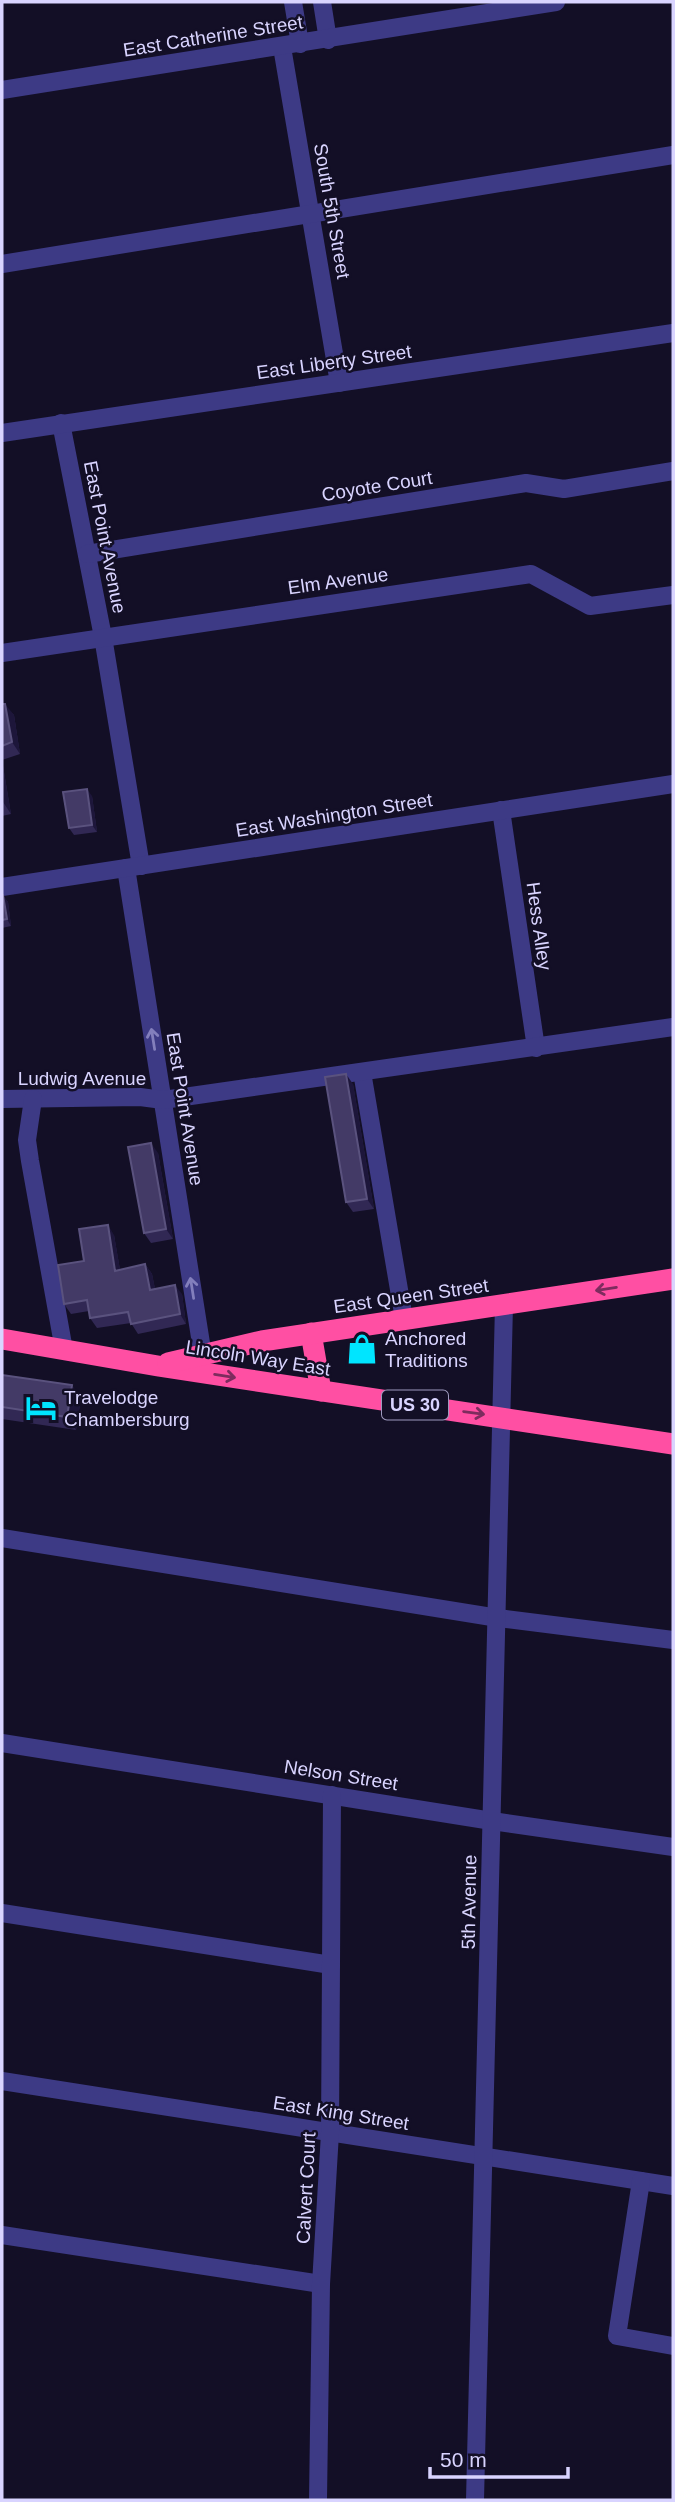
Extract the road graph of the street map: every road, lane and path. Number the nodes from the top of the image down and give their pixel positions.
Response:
1 (293, 2) edge
2 (322, 2) edge
3 (556, 2) edge
4 (328, 40) junction
5 (300, 44) junction
6 (282, 47) junction
7 (2, 90) edge
8 (673, 155) edge
9 (311, 215) junction
10 (2, 264) edge
11 (673, 333) edge
12 (339, 383) junction
13 (61, 423) junction
14 (2, 433) edge
15 (673, 471) edge
16 (87, 554) junction
17 (673, 595) edge
18 (103, 637) junction
19 (2, 653) edge
20 (673, 784) edge
21 (501, 810) junction
22 (133, 867) junction
23 (2, 887) edge
24 (673, 1027) edge
25 (536, 1048) junction
26 (362, 1072) junction
27 (2, 1099) edge
28 (33, 1099) junction
29 (163, 1100) junction
30 (673, 1279) edge
31 (504, 1305) junction
32 (404, 1319) junction
33 (311, 1333) junction
34 (2, 1339) edge
35 (64, 1350) junction
36 (203, 1356) junction
37 (158, 1366) junction
38 (321, 1391) junction
39 (503, 1417) junction
40 (673, 1444) edge
41 (2, 1538) edge
42 (498, 1618) junction
43 (673, 1640) edge
44 (2, 1743) edge
45 (332, 1795) junction
46 (492, 1821) junction
47 (673, 1847) edge
48 (2, 1913) edge
49 (331, 1965) junction
50 (2, 2081) edge
51 (330, 2133) junction
52 (484, 2157) junction
53 (640, 2180) junction
54 (673, 2186) edge
55 (2, 2235) edge
56 (321, 2284) junction
57 (673, 2346) edge
58 (318, 2500) edge
59 (475, 2500) edge

1 - 5 street
2 - 4 street
3 - 4 street, East Catherine Street
4 - 5 street, East Catherine Street
5 - 6 street, East Catherine Street
6 - 7 street, East Catherine Street
6 - 9 street, South 5th Street
8 - 9 street
9 - 10 street
9 - 12 street, South 5th Street
11 - 12 street, East Liberty Street
12 - 13 street, East Liberty Street
13 - 14 street, East Liberty Street
13 - 16 street, East Point Avenue
15 - 16 street, Coyote Court
16 - 18 street, East Point Avenue
17 - 18 street, Elm Avenue
18 - 19 street, Elm Avenue
18 - 22 street, East Point Avenue
20 - 21 street, East Washington Street
21 - 22 street, East Washington Street
21 - 25 street, Hess Alley
22 - 23 street, East Washington Street
29 -> 22 street, East Point Avenue
24 - 25 street
25 - 26 street
26 - 29 street
26 - 32 street
27 - 28 street, Ludwig Avenue
28 - 29 street, Ludwig Avenue
28 - 35 street
36 -> 29 street, East Point Avenue
30 -> 31 highway, East Queen Street / US 30
31 - 32 highway, East Queen Street / US 30
31 - 39 street, 5th Avenue
32 - 33 highway, East Queen Street / US 30
33 - 36 highway, East Queen Street / US 30
33 - 38 highway
34 - 35 highway, Lincoln Way East / US 30
35 - 37 highway, Lincoln Way East / US 30
36 - 37 highway, East Queen Street / US 30
37 -> 38 highway, Lincoln Way East / US 30
38 -> 39 highway, Lincoln Way East / US 30
39 - 40 highway, Lincoln Way East / US 30
39 - 42 street, 5th Avenue
41 - 42 street
42 - 43 street
42 - 46 street, 5th Avenue
44 - 45 street, Nelson Street
45 - 46 street, Nelson Street
45 - 49 street, Calvert Court
46 - 47 street, Nelson Street
46 - 52 street, 5th Avenue
48 - 49 street
49 - 51 street, Calvert Court
50 - 51 street, East King Street
51 - 52 street, East King Street
51 - 56 street, Calvert Court
52 - 53 street, East King Street
52 - 59 street, 5th Avenue
53 - 54 street, East King Street
53 - 57 street
55 - 56 street
56 - 58 street, Calvert Court

